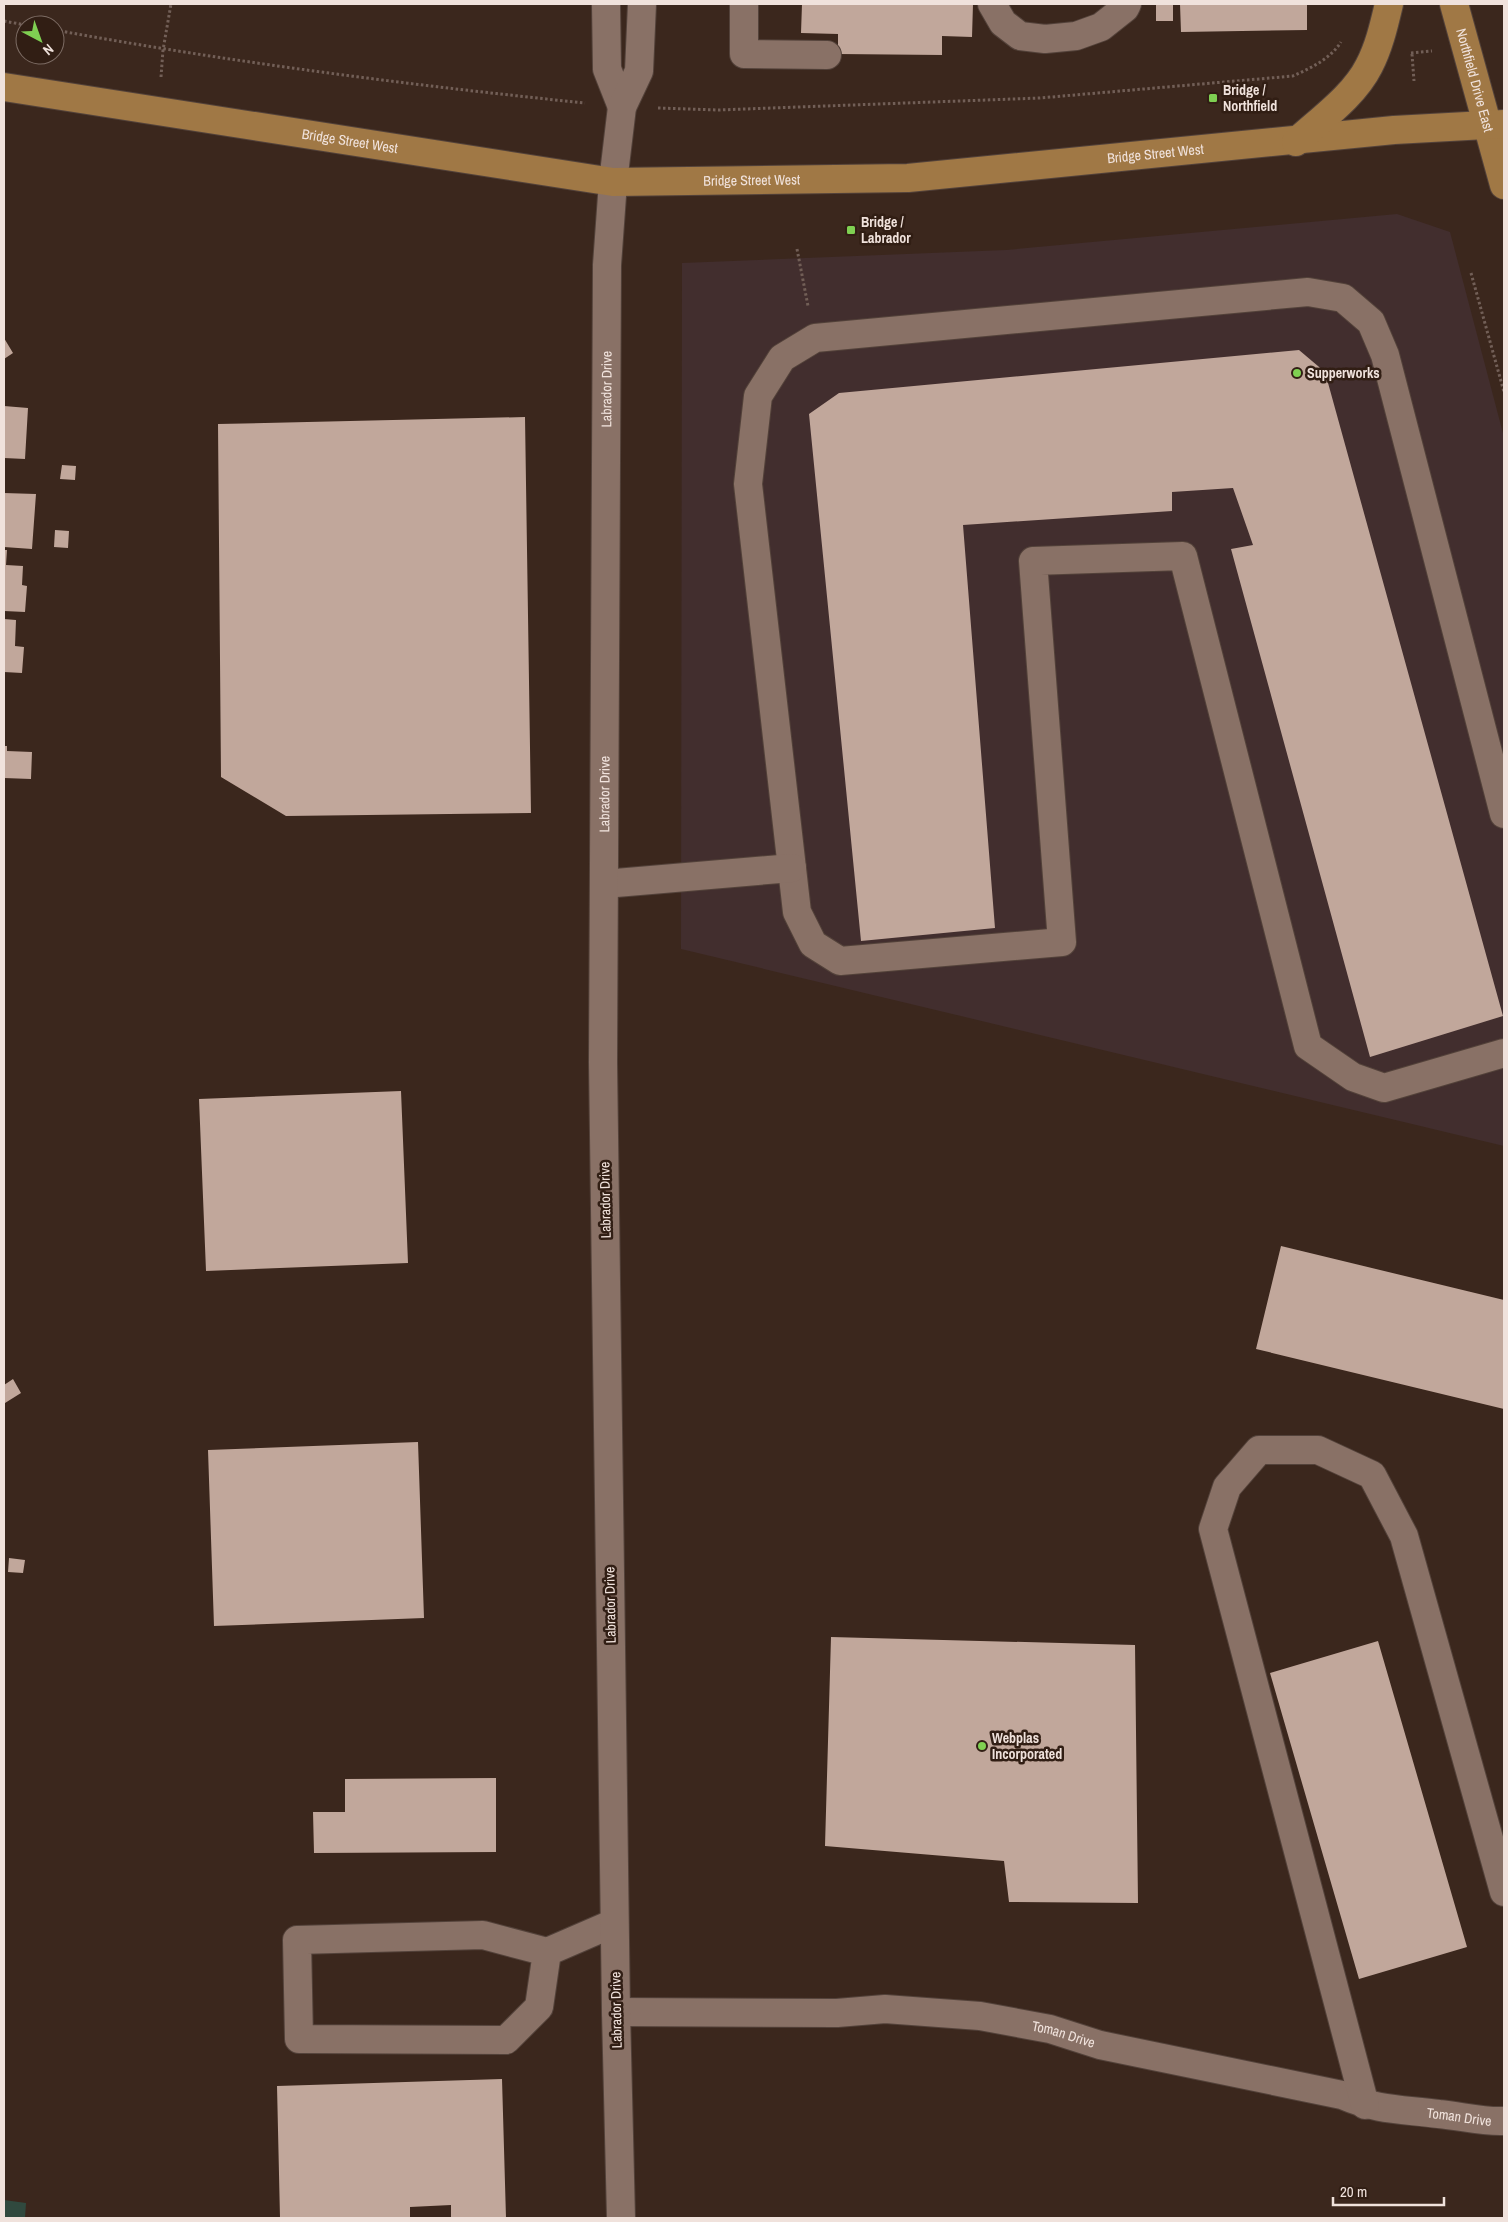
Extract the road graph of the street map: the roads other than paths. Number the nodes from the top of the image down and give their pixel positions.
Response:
1 (606, 4) edge
2 (642, 4) edge
3 (744, 4) edge
4 (992, 4) edge
5 (1127, 4) edge
6 (1389, 4) edge
7 (1454, 4) edge
8 (827, 55) dead end
9 (4, 87) edge
10 (622, 108) junction
11 (1496, 125) edge
12 (1296, 142) junction
13 (613, 182) junction
14 (1504, 185) edge
15 (1504, 814) edge
16 (792, 868) junction
17 (604, 884) junction
18 (1504, 1053) edge
19 (1504, 1892) edge
20 (614, 1923) junction
21 (546, 1952) junction
22 (616, 2012) junction
23 (1365, 2105) junction
24 (1504, 2121) edge
25 (621, 2218) edge

1 - 10 street
2 - 10 street
3 - 8 street
4 - 5 street
6 - 12 main road
7 - 11 main road, Northfield Drive East
9 - 13 main road, Bridge Street West
10 - 13 street, Labrador Drive
11 - 12 main road, Bridge Street West
11 - 14 main road, Northfield Drive East
12 - 13 main road, Bridge Street West
13 - 17 street, Labrador Drive
15 - 16 street
16 - 17 street
16 - 18 street
17 - 20 street, Labrador Drive
19 - 23 street
20 - 21 street
20 - 22 street, Labrador Drive
21 - 21 street
22 - 23 street, Toman Drive
22 - 25 street, Labrador Drive
23 - 24 street, Toman Drive

